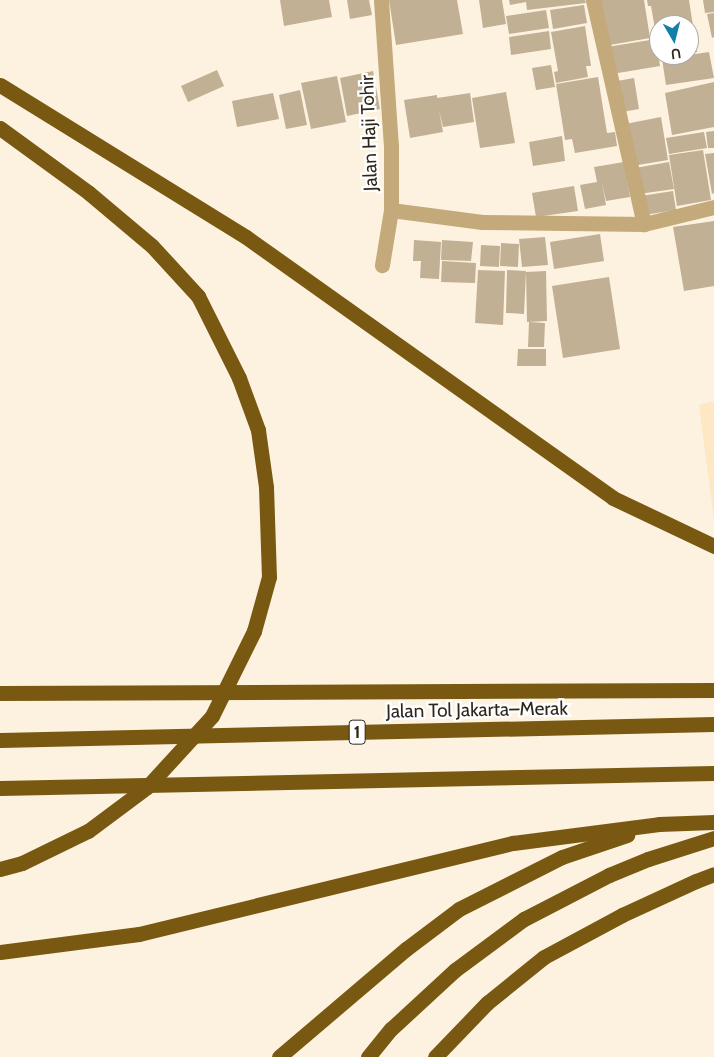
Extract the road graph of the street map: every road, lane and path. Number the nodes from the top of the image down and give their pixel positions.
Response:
1 (381, 0) edge
2 (593, 0) edge
3 (0, 85) edge
4 (0, 128) edge
5 (714, 207) edge
6 (391, 210) junction
7 (644, 224) junction
8 (382, 264) dead end
9 (714, 546) edge
10 (714, 690) edge
11 (0, 693) edge
12 (714, 724) edge
13 (0, 740) edge
14 (714, 773) edge
15 (0, 788) edge
16 (714, 822) edge
17 (659, 824) junction
18 (714, 838) edge
19 (0, 869) edge
20 (714, 874) edge
21 (0, 952) edge
22 (279, 1057) edge
23 (368, 1057) edge
24 (435, 1057) edge

1 - 6 street, Jalan Haji Tohir
2 - 7 street
3 - 9 highway
4 - 19 highway, bridge
5 - 7 street
6 - 7 street
6 - 8 street, Jalan Haji Tohir
10 - 11 highway
12 - 13 highway, Jalan Tol Jakarta–Merak / 1
14 - 15 highway
16 - 17 highway
17 - 21 highway
17 - 22 highway
18 - 23 highway
20 - 24 highway

